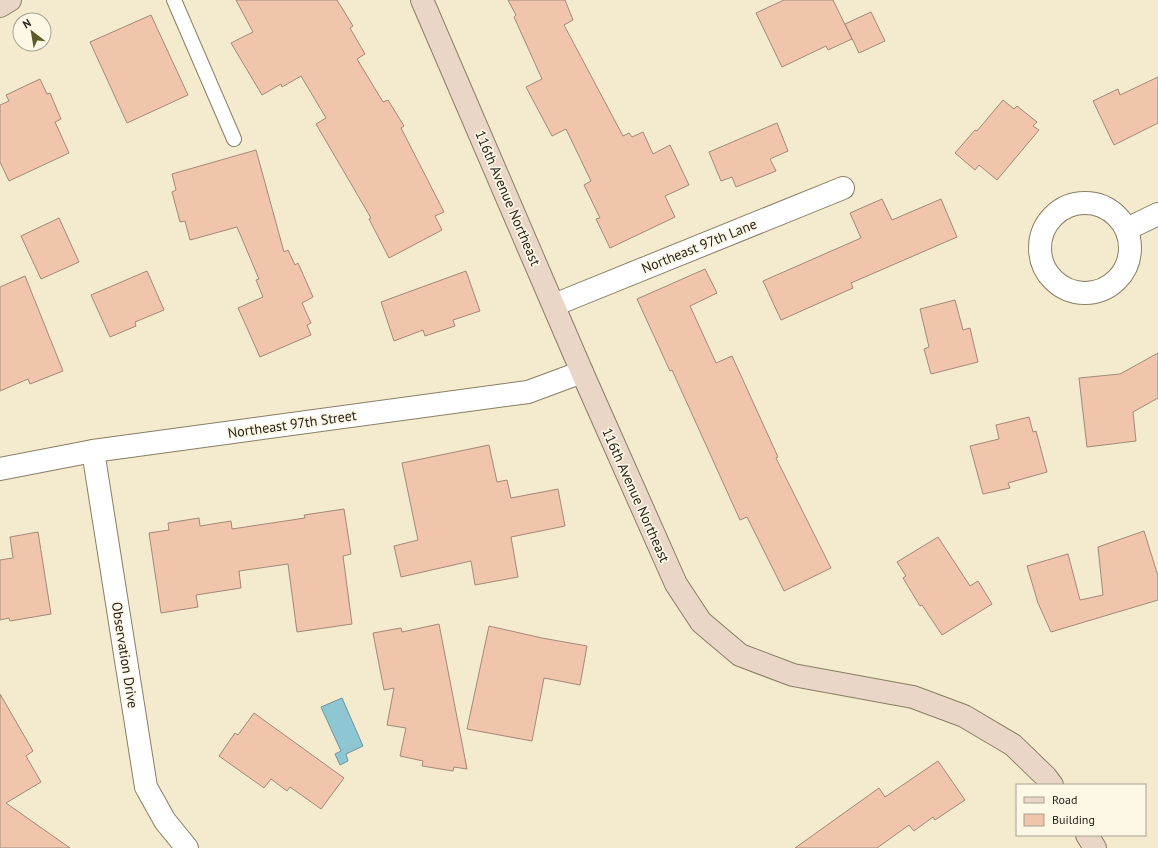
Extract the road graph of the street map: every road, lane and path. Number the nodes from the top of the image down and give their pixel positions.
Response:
1 (10, 0) edge
2 (174, 0) edge
3 (422, 0) edge
4 (0, 6) edge
5 (234, 139) dead end
6 (843, 188) dead end
7 (1158, 214) edge
8 (1127, 229) junction
9 (554, 305) junction
10 (582, 372) junction
11 (93, 451) junction
12 (0, 469) edge
13 (1051, 784) edge
14 (1088, 836) edge
15 (187, 848) edge
16 (1095, 848) edge

1 - 4 street
2 - 5 lane
3 - 9 street, 116th Avenue Northeast
6 - 9 street, Northeast 97th Lane
7 - 8 street
8 - 8 street
9 - 10 street, 116th Avenue Northeast
10 - 11 street, Northeast 97th Street
10 - 13 street, 116th Avenue Northeast
11 - 12 street, Northeast 97th Street
11 - 15 street, Observation Drive
14 - 16 street

